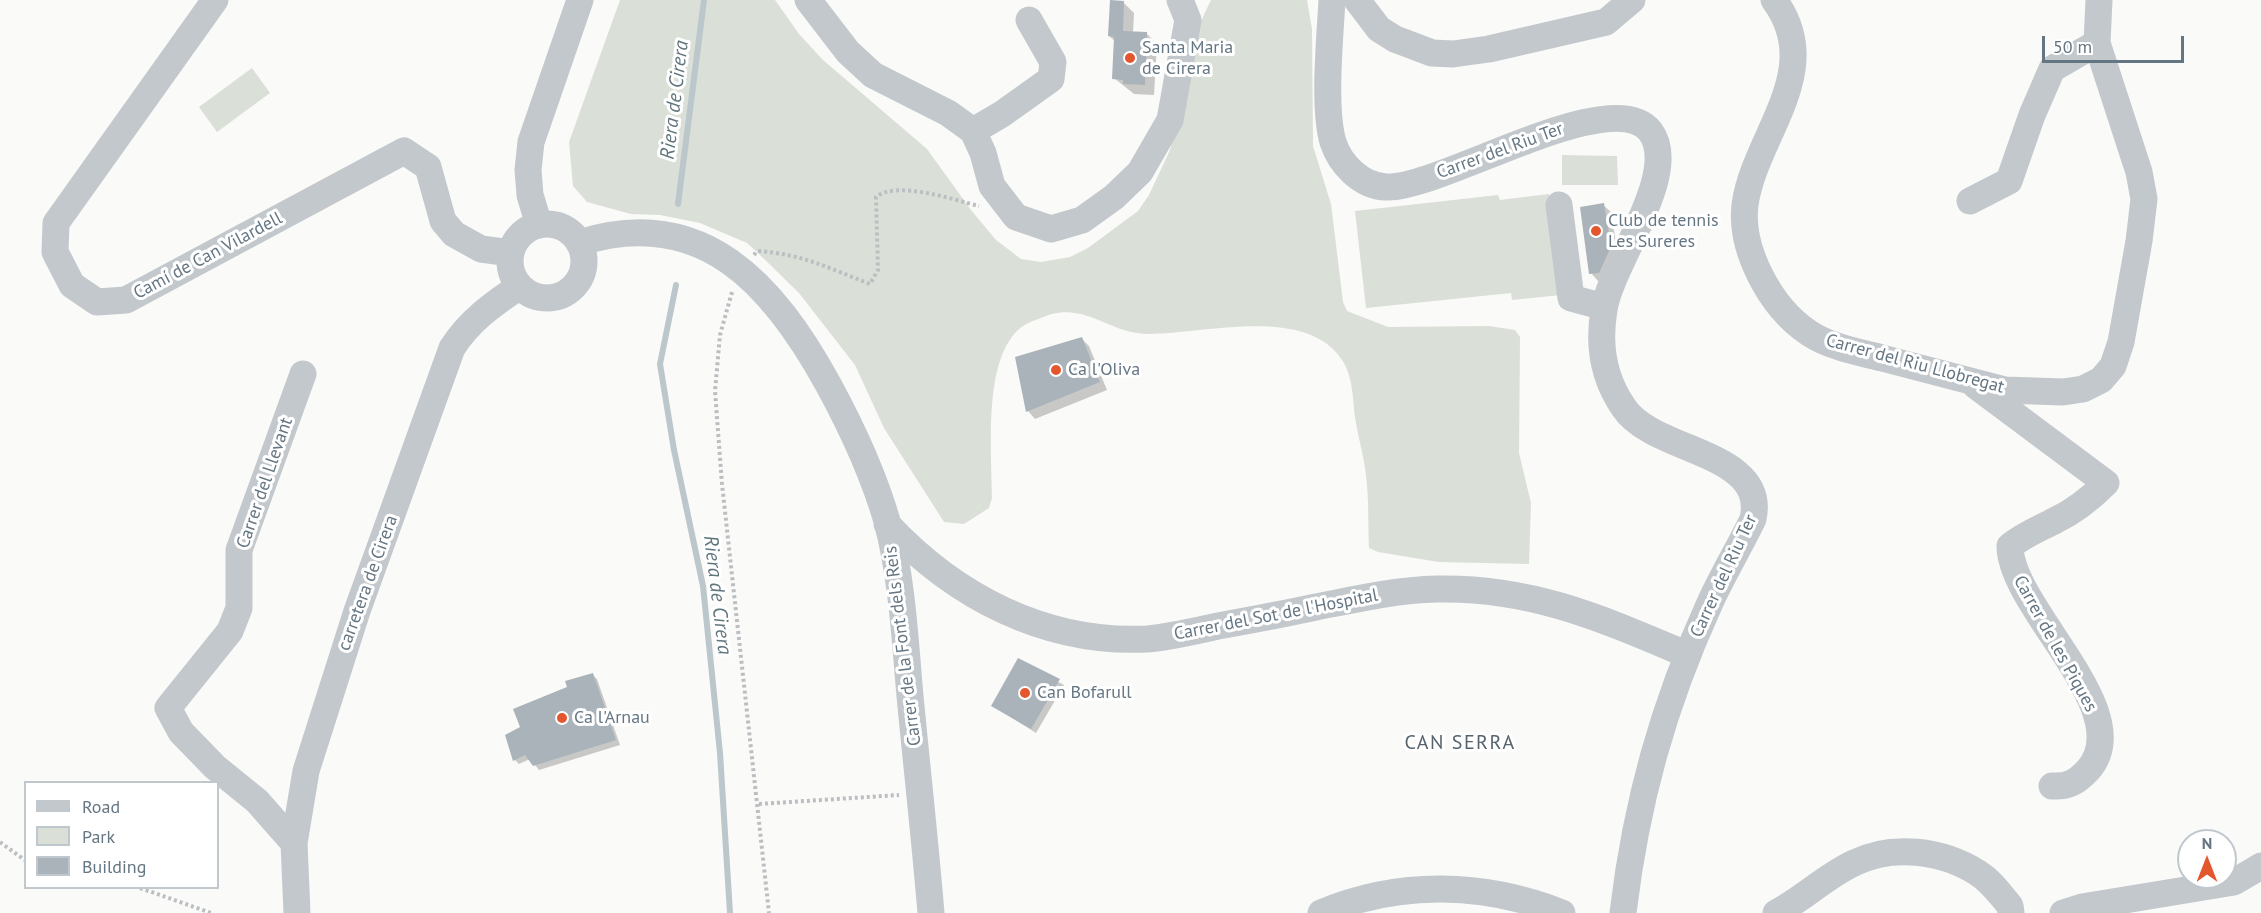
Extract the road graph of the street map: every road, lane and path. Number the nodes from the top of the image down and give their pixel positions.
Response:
1 (215, 0) edge
2 (580, 0) edge
3 (808, 0) edge
4 (1332, 0) edge
5 (1357, 0) edge
6 (1632, 0) edge
7 (1774, 0) edge
8 (2099, 0) edge
9 (1191, 7) edge
10 (1029, 20) dead end
11 (2097, 43) junction
12 (973, 131) junction
13 (1970, 201) dead end
14 (1559, 206) dead end
15 (1011, 210) junction
16 (539, 225) junction
17 (579, 243) junction
18 (511, 253) junction
19 (743, 269) junction
20 (520, 286) junction
21 (1604, 307) junction
22 (303, 374) dead end
23 (1968, 380) junction
24 (887, 524) junction
25 (1688, 655) junction
26 (2052, 786) dead end
27 (919, 793) junction
28 (759, 804) junction
29 (0, 842) edge
30 (294, 843) junction
31 (24, 860) edge
32 (2261, 866) edge
33 (143, 889) edge
34 (211, 913) edge
35 (297, 913) edge
36 (769, 913) edge
37 (931, 913) edge
38 (1321, 913) edge
39 (1562, 913) edge
40 (1623, 913) edge
41 (1776, 913) edge
42 (2011, 913) edge
43 (2062, 913) edge

1 - 18 street, Camí de Can Vilardell
2 - 16 street
3 - 12 street
4 - 21 street, Carrer del Riu Ter
5 - 6 street
7 - 23 street, Carrer del Riu Llobregat
8 - 11 street, Carrer del Riu Llobregat
9 - 15 street
10 - 12 street
11 - 13 street
11 - 23 street, Carrer del Riu Llobregat
12 - 15 street
14 - 21 street
15 - 19 path
16 - 17 street
16 - 18 street
17 - 19 street, Carrer de la Font dels Reis
17 - 20 street
18 - 20 street
19 - 24 street, Carrer de la Font dels Reis
19 - 28 path
20 - 30 street, carretera de Cirera
21 - 25 street, Carrer del Riu Ter
22 - 30 street, Carrer del Llevant
23 - 26 street, Carrer de les Piques
24 - 25 street, Carrer del Sot de l'Hospital
24 - 27 street, Carrer de la Font dels Reis
25 - 40 street, Carrer del Riu Ter
27 - 28 path
27 - 37 street, Carrer de la Font dels Reis
28 - 36 path
29 - 31 path
30 - 35 street, carretera de Cirera
32 - 43 street
33 - 34 path
38 - 39 street
41 - 42 street

